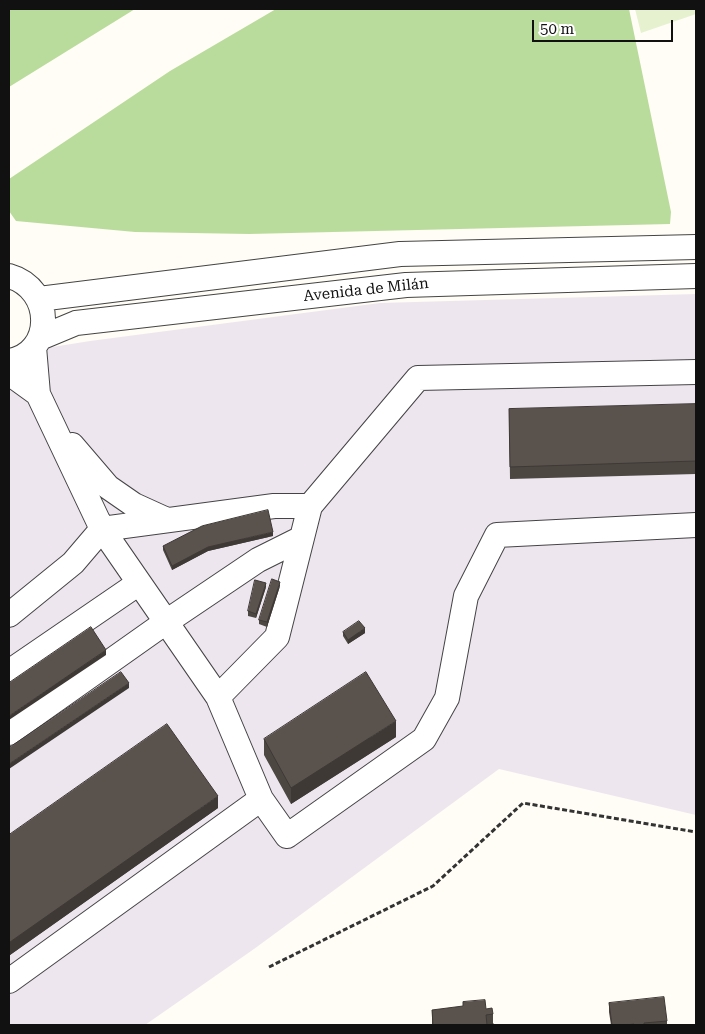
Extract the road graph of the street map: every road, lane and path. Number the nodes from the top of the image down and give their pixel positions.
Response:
1 (696, 248) edge
2 (9, 276) edge
3 (696, 276) edge
4 (39, 299) junction
5 (37, 343) junction
6 (9, 361) edge
7 (696, 372) edge
8 (9, 373) edge
9 (41, 401) junction
10 (310, 506) junction
11 (167, 520) junction
12 (696, 525) edge
13 (102, 530) junction
14 (302, 538) junction
15 (139, 583) junction
16 (9, 615) edge
17 (166, 622) junction
18 (9, 672) edge
19 (218, 697) junction
20 (9, 733) edge
21 (261, 800) junction
22 (696, 832) edge
23 (269, 967) dead end
24 (9, 981) edge

1 - 4 street, Avenida de Milán
2 - 4 street
3 - 5 street, Avenida de Milán
4 - 5 street
5 - 6 street, Avenida de Milán
5 - 9 street
7 - 10 street
8 - 9 street
9 - 11 street
9 - 13 street
10 - 11 street
10 - 14 street
11 - 13 street
12 - 21 street
13 - 15 street
13 - 16 street
14 - 17 street
14 - 19 street
15 - 17 street
15 - 18 street
17 - 19 street
17 - 20 street
19 - 21 street
21 - 24 street
22 - 23 path

